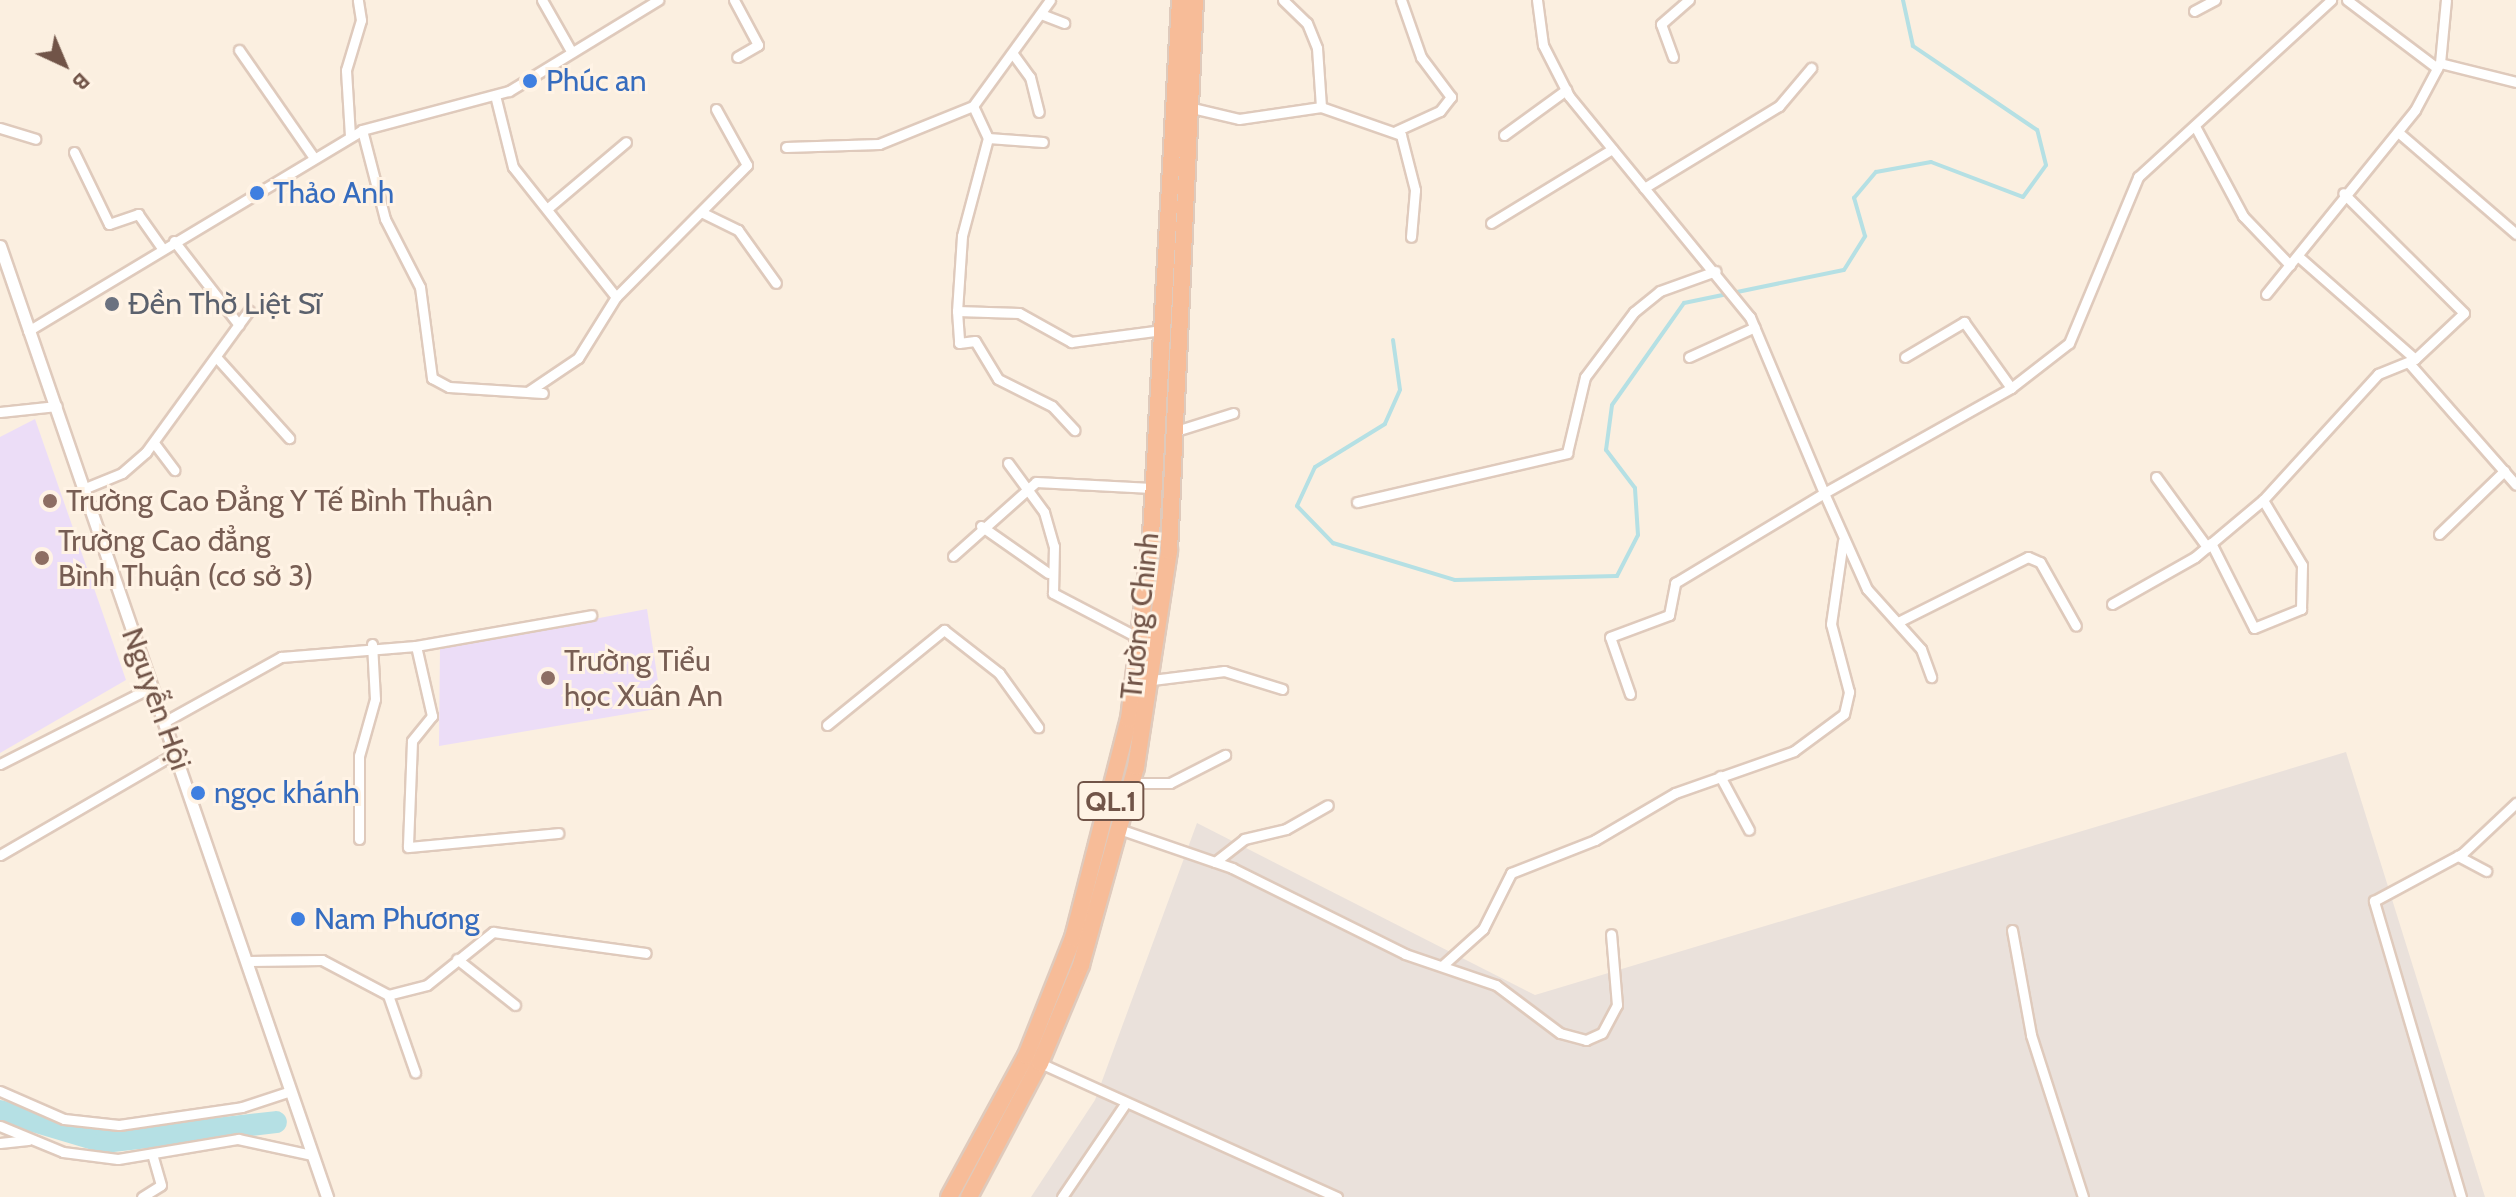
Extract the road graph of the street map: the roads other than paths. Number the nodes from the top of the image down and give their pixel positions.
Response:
1 (358, 0) edge
2 (542, 0) edge
3 (658, 0) edge
4 (734, 0) edge
5 (1050, 0) edge
6 (1180, 0) edge
7 (1195, 0) edge
8 (1283, 0) edge
9 (1401, 0) edge
10 (1537, 0) edge
11 (1689, 0) edge
12 (2215, 0) edge
13 (2331, 0) edge
14 (2347, 0) edge
15 (2446, 0) edge
16 (2194, 11) dead end
17 (1041, 14) junction
18 (1064, 23) dead end
19 (239, 50) dead end
20 (571, 51) junction
21 (1013, 54) junction
22 (737, 57) dead end
23 (1673, 57) dead end
24 (2438, 66) junction
25 (1811, 68) dead end
26 (2516, 82) edge
27 (1566, 90) junction
28 (495, 95) junction
29 (973, 106) junction
30 (1188, 107) junction
31 (1321, 107) junction
32 (716, 109) dead end
33 (1039, 112) dead end
34 (0, 128) edge
35 (2196, 128) junction
36 (362, 130) junction
37 (1396, 131) junction
38 (2398, 132) junction
39 (1504, 135) dead end
40 (350, 136) junction
41 (988, 138) junction
42 (35, 139) dead end
43 (626, 142) dead end
44 (1043, 142) dead end
45 (786, 147) dead end
46 (1612, 149) junction
47 (74, 152) dead end
48 (314, 158) junction
49 (1644, 188) junction
50 (2343, 193) junction
51 (548, 208) junction
52 (703, 213) junction
53 (1491, 223) dead end
54 (2516, 234) edge
55 (1411, 237) dead end
56 (174, 241) junction
57 (0, 246) edge
58 (162, 248) junction
59 (2299, 257) junction
60 (2290, 265) junction
61 (4, 270) edge
62 (1716, 271) junction
63 (776, 283) dead end
64 (2266, 294) dead end
65 (616, 297) junction
66 (249, 310) dead end
67 (957, 311) junction
68 (239, 325) junction
69 (1755, 327) junction
70 (1162, 330) junction
71 (28, 331) junction
72 (1689, 357) dead end
73 (1905, 357) dead end
74 (217, 358) junction
75 (2412, 361) junction
76 (2011, 388) junction
77 (529, 391) junction
78 (543, 393) dead end
79 (57, 406) junction
80 (0, 412) edge
81 (1233, 413) dead end
82 (1074, 430) dead end
83 (1176, 431) junction
84 (289, 438) dead end
85 (154, 443) junction
86 (1008, 463) dead end
87 (174, 470) dead end
88 (2504, 471) junction
89 (2156, 477) dead end
90 (2516, 485) edge
91 (1027, 486) junction
92 (1152, 488) junction
93 (83, 489) junction
94 (1824, 493) junction
95 (2263, 500) junction
96 (1357, 502) dead end
97 (981, 526) junction
98 (2439, 534) dead end
99 (1843, 541) junction
100 (2209, 545) junction
101 (953, 556) dead end
102 (1048, 573) junction
103 (2112, 604) dead end
104 (591, 615) dead end
105 (1900, 621) junction
106 (2076, 626) dead end
107 (1141, 639) junction
108 (372, 644) junction
109 (416, 646) junction
110 (1931, 677) dead end
111 (1152, 680) junction
112 (150, 688) junction
113 (1282, 689) dead end
114 (1630, 694) dead end
115 (164, 722) junction
116 (827, 725) dead end
117 (1038, 727) dead end
118 (176, 753) junction
119 (1225, 755) dead end
120 (0, 764) edge
121 (1720, 776) junction
122 (1132, 783) junction
123 (2516, 803) edge
124 (1328, 805) dead end
125 (1119, 829) junction
126 (1749, 830) dead end
127 (558, 833) dead end
128 (359, 839) dead end
129 (0, 855) edge
130 (2458, 856) junction
131 (1215, 862) junction
132 (2486, 871) dead end
133 (2012, 930) dead end
134 (1611, 934) dead end
135 (646, 953) dead end
136 (457, 959) junction
137 (249, 961) junction
138 (1443, 965) junction
139 (388, 995) junction
140 (515, 1005) dead end
141 (1040, 1063) junction
142 (415, 1072) dead end
143 (0, 1091) edge
144 (288, 1092) junction
145 (1125, 1104) junction
146 (0, 1126) edge
147 (31, 1139) junction
148 (0, 1143) edge
149 (312, 1155) junction
150 (153, 1157) junction
151 (142, 1197) edge
152 (327, 1197) edge
153 (949, 1197) edge
154 (969, 1197) edge
155 (1062, 1197) edge
156 (1337, 1197) edge
157 (2083, 1197) edge
158 (2461, 1197) edge

1 - 40 street
2 - 20 street
3 - 20 street
4 - 22 street
5 - 17 street
6 - 70 highway, Trường Chinh / QL.1
7 - 30 highway, Trường Chinh / QL.1
8 - 31 street
9 - 37 street
10 - 27 street
11 - 23 street
12 - 16 street
13 - 35 street
14 - 24 street
15 - 24 street
17 - 18 street
17 - 21 street
19 - 48 street
20 - 28 street
21 - 29 street
21 - 33 street
24 - 26 street
24 - 38 street
25 - 49 street
27 - 39 street
27 - 46 street
28 - 36 street
28 - 51 street
29 - 41 street
29 - 45 street
30 - 31 street
30 - 83 highway, Trường Chinh / QL.1
31 - 37 street
32 - 52 street
34 - 42 street
35 - 60 street
35 - 76 street
36 - 40 street
36 - 77 street
37 - 55 street
38 - 50 street
38 - 54 street
40 - 48 street
41 - 44 street
41 - 67 street
43 - 51 street
46 - 49 street
46 - 53 street
47 - 58 street
48 - 56 street
49 - 62 street
50 - 59 street
50 - 75 street
51 - 65 street
52 - 63 street
52 - 65 street
56 - 58 street
56 - 68 street
57 - 61 street, Nguyễn Hội
58 - 71 street
59 - 60 street
59 - 75 street
60 - 64 street
61 - 71 street, Nguyễn Hội
62 - 69 street
62 - 96 street
65 - 77 street
66 - 68 street
67 - 70 street
67 - 82 street
68 - 74 street
69 - 72 street
69 - 94 street
70 - 92 highway, Trường Chinh / QL.1
71 - 79 street, Nguyễn Hội
73 - 76 street
74 - 84 street
74 - 85 street
75 - 88 street
75 - 95 street
76 - 94 street
77 - 78 street
79 - 80 street
79 - 93 street, Nguyễn Hội
81 - 83 street
83 - 111 highway, Trường Chinh / QL.1
85 - 87 street
85 - 93 street
86 - 91 street
88 - 90 street
88 - 98 street
89 - 100 street
91 - 92 street
91 - 97 street
91 - 102 street
92 - 107 highway, Trường Chinh / QL.1
93 - 112 street, Nguyễn Hội
94 - 99 street
94 - 114 street
95 - 100 street
95 - 100 street
97 - 101 street
97 - 102 street
99 - 105 street
99 - 121 street
100 - 103 street
102 - 107 street
104 - 109 street
105 - 106 street
105 - 110 street
107 - 153 highway, Trường Chinh / QL.1
108 - 109 street
108 - 115 street
108 - 128 street
109 - 127 street
111 - 113 street
111 - 122 highway, Trường Chinh / QL.1
112 - 115 street, Nguyễn Hội
112 - 120 street
115 - 118 street, Nguyễn Hội
116 - 117 street
118 - 129 street
118 - 137 street, Nguyễn Hội
119 - 122 street
121 - 126 street
121 - 138 street
122 - 125 highway, Trường Chinh / QL.1
123 - 130 street
124 - 131 street
125 - 131 street
125 - 141 highway, Trường Chinh / QL.1
130 - 132 street
130 - 158 street
131 - 138 street
133 - 157 street
134 - 138 street
135 - 136 street
136 - 139 street
136 - 140 street
137 - 139 street
137 - 144 street, Nguyễn Hội
139 - 142 street
141 - 145 street
141 - 154 highway, Trường Chinh / QL.1
143 - 144 street
144 - 149 street, Nguyễn Hội
145 - 155 street
145 - 156 street
146 - 147 street
147 - 148 street
147 - 150 street
149 - 150 street
149 - 152 street, Nguyễn Hội
150 - 151 street

